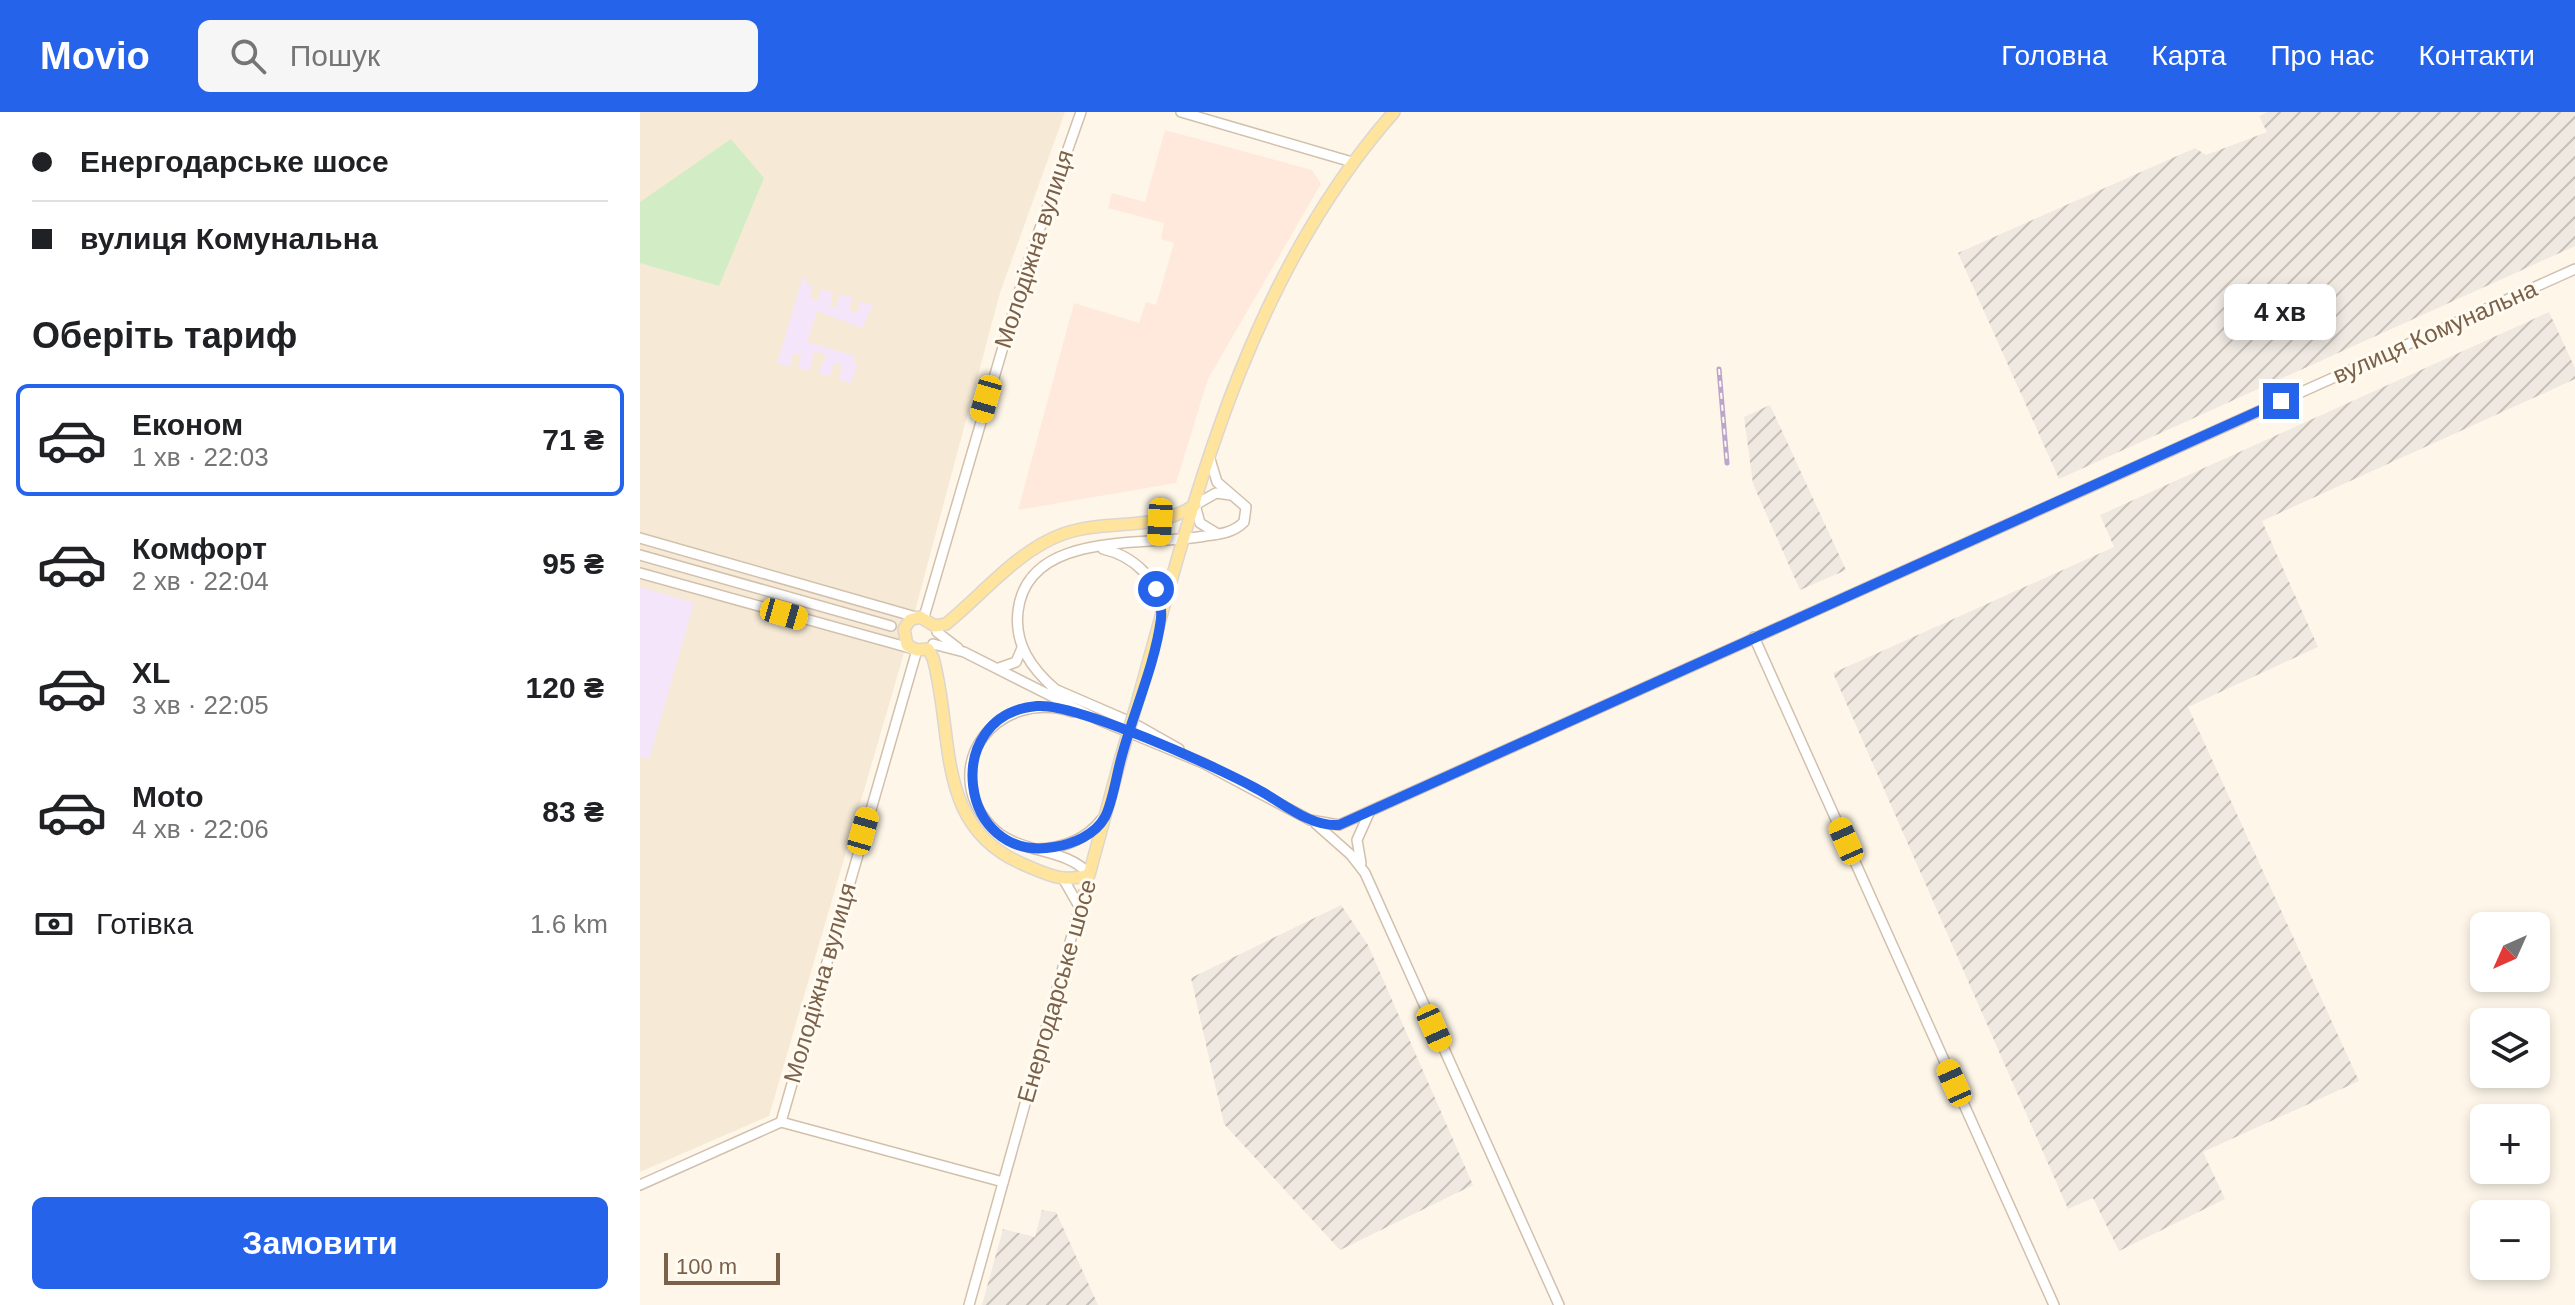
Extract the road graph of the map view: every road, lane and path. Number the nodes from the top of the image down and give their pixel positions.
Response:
1 (1081, 112) edge
2 (1181, 112) edge
3 (1394, 112) edge
4 (1352, 162) junction
5 (2575, 269) edge
6 (1209, 454) junction
7 (1233, 495) junction
8 (1195, 505) junction
9 (1160, 522) junction
10 (1218, 534) junction
11 (640, 538) edge
12 (1184, 540) junction
13 (1159, 541) junction
14 (1092, 548) junction
15 (640, 555) edge
16 (640, 573) edge
17 (920, 617) junction
18 (1161, 619) junction
19 (891, 626) dead end
20 (936, 629) junction
21 (1754, 637) junction
22 (922, 648) junction
23 (1022, 648) junction
24 (964, 652) junction
25 (999, 668) junction
26 (1056, 690) junction
27 (1099, 720) junction
28 (1203, 763) junction
29 (1371, 810) junction
30 (1303, 816) junction
31 (1105, 817) junction
32 (1025, 848) junction
33 (1060, 858) junction
34 (1365, 873) junction
35 (1089, 875) junction
36 (1058, 878) junction
37 (1080, 908) junction
38 (781, 1122) junction
39 (1003, 1182) junction
40 (640, 1185) edge
41 (969, 1305) edge
42 (1559, 1305) edge
43 (2054, 1305) edge

1 - 17 street, Молодіжна вулиця
2 - 4 street
3 - 4 main road, Енергодарське шосе
4 - 6 main road, Енергодарське шосе
5 - 21 street, вулиця Комунальна
6 - 7 street
6 - 8 main road, Енергодарське шосе
7 - 8 street
7 - 10 street
8 - 9 main road
8 - 10 street
8 - 12 main road, Енергодарське шосе
9 - 13 street
9 - 20 main road
10 - 12 street
11 - 17 street
12 - 13 street
12 - 18 main road, Енергодарське шосе
13 - 14 street
14 - 18 street
14 - 23 street
15 - 19 street
16 - 22 street
17 - 20 main road
17 - 22 main road
18 - 31 main road, Енергодарське шосе, bridge
20 - 22 street, Молодіжна вулиця
20 - 24 street
21 - 29 street, вулиця Комунальна
21 - 43 street
22 - 24 street
22 - 36 main road
22 - 38 street, Молодіжна вулиця
23 - 25 street
23 - 26 street
24 - 25 street
25 - 26 street
25 - 27 street
26 - 28 street
27 - 28 street
27 - 32 street
28 - 30 street, вулиця Комунальна
29 - 30 street, вулиця Комунальна
29 - 34 street
30 - 34 street
31 - 32 street
31 - 35 main road, Енергодарське шосе
32 - 33 street
33 - 35 street
33 - 36 street
34 - 42 street
35 - 36 main road
35 - 37 street, Енергодарське шосе
36 - 37 street
37 - 39 street, Енергодарське шосе
38 - 39 street
38 - 40 street
39 - 41 street, Енергодарське шосе

